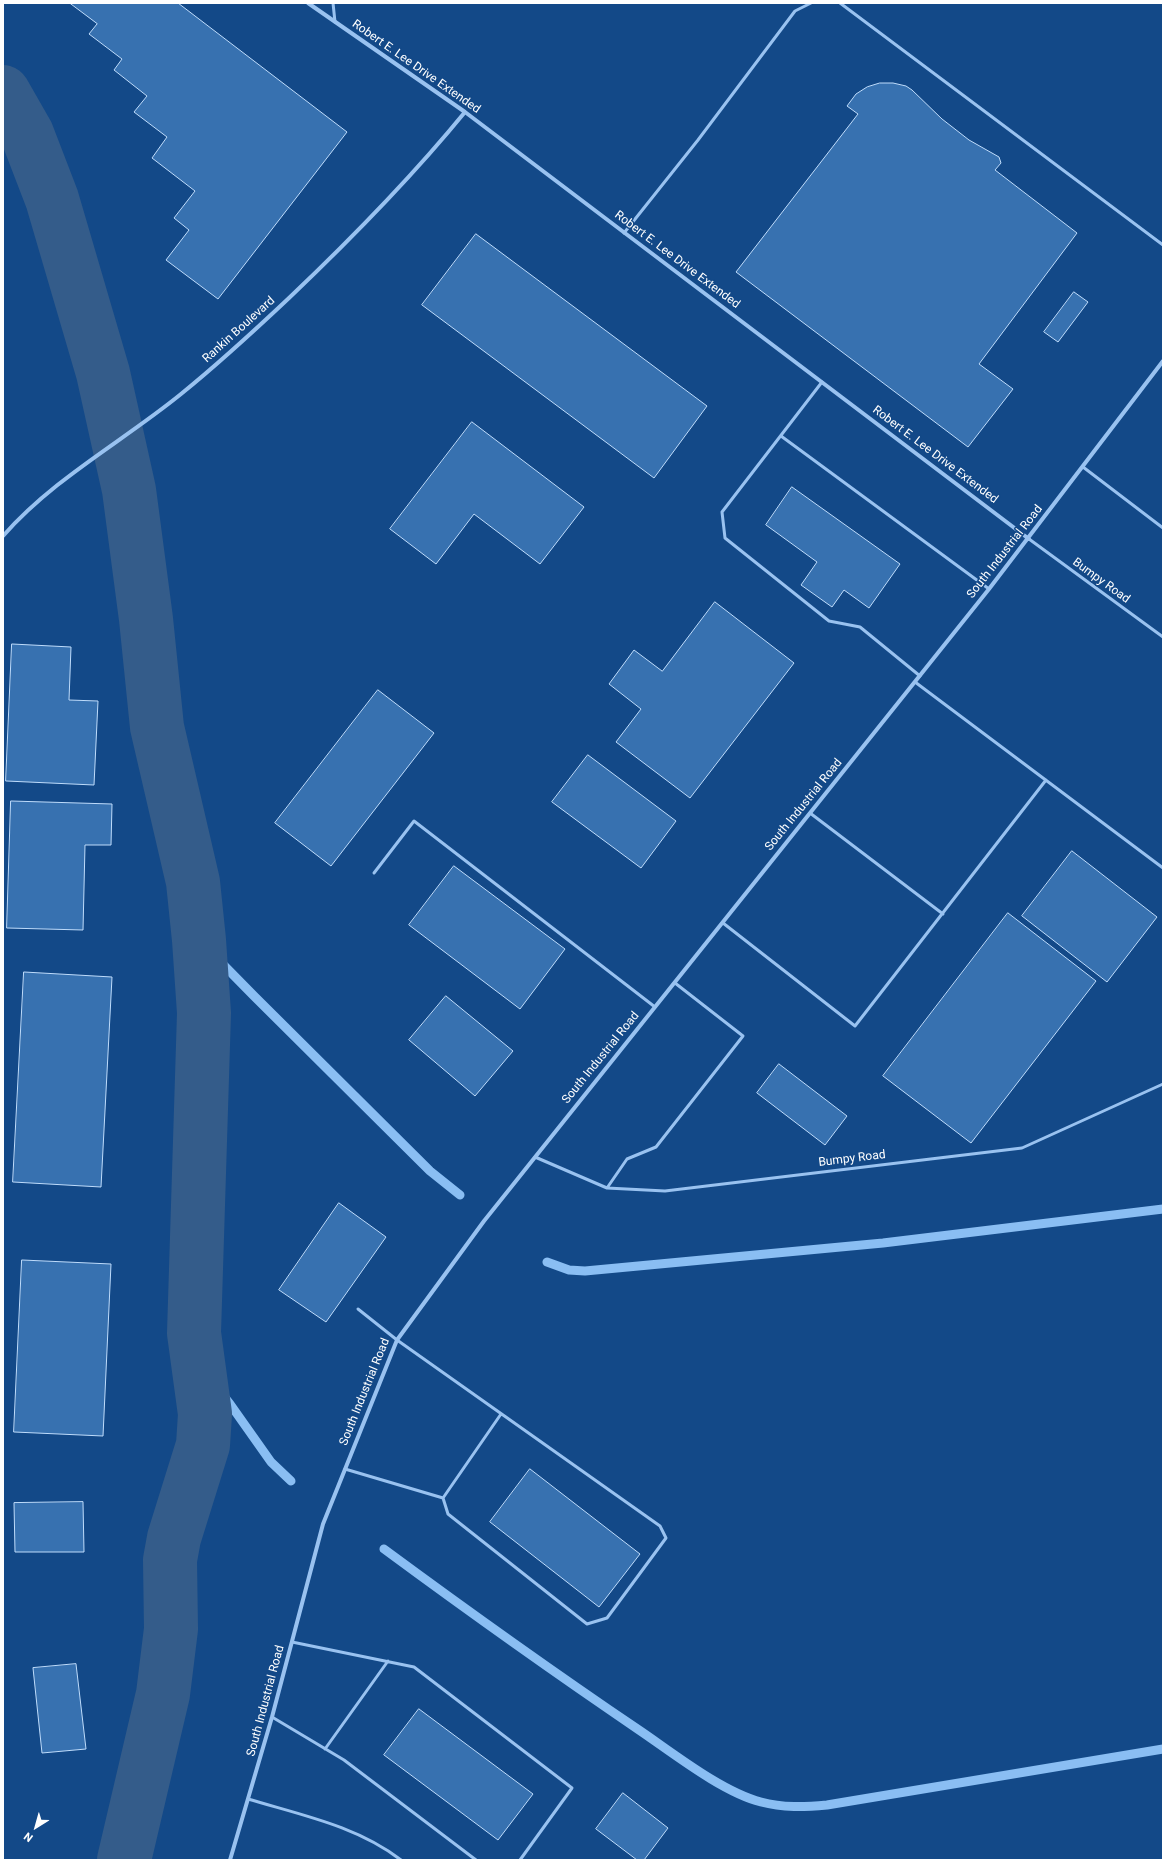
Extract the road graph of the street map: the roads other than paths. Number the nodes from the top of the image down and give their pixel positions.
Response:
1 (308, 3) edge
2 (333, 3) edge
3 (811, 3) edge
4 (840, 3) edge
5 (336, 24) junction
6 (465, 112) junction
7 (624, 232) junction
8 (1163, 245) edge
9 (1163, 361) edge
10 (822, 382) junction
11 (781, 436) junction
12 (1083, 467) junction
13 (1163, 528) edge
14 (3, 536) edge
15 (1029, 539) junction
16 (989, 589) junction
17 (1163, 637) edge
18 (920, 676) junction
19 (915, 682) junction
20 (1046, 780) junction
21 (810, 813) junction
22 (1163, 868) edge
23 (374, 873) dead end
24 (942, 914) junction
25 (723, 923) junction
26 (675, 983) junction
27 (655, 1007) junction
28 (1163, 1084) edge
29 (535, 1157) junction
30 (607, 1188) junction
31 (358, 1309) dead end
32 (397, 1340) junction
33 (501, 1414) junction
34 (345, 1469) junction
35 (443, 1498) junction
36 (292, 1642) junction
37 (388, 1662) junction
38 (272, 1717) junction
39 (325, 1749) junction
40 (248, 1799) junction
41 (230, 1860) edge
42 (400, 1860) edge
43 (476, 1860) edge
44 (520, 1860) edge

1 - 5 street, Robert E. Lee Drive Extended
2 - 5 lane
3 - 7 lane
4 - 8 lane
5 - 6 street, Robert E. Lee Drive Extended
6 - 7 street, Robert E. Lee Drive Extended
6 - 14 street, Rankin Boulevard
7 - 10 street, Robert E. Lee Drive Extended
9 - 12 street, South Industrial Road
10 - 11 lane
10 - 15 street, Robert E. Lee Drive Extended
11 - 16 lane
11 - 18 lane
12 - 13 lane
12 - 15 street, South Industrial Road
15 - 16 street, South Industrial Road
15 - 17 lane, Bumpy Road
16 - 18 street, South Industrial Road
18 - 19 street, South Industrial Road
19 - 20 lane
19 - 21 street, South Industrial Road
20 - 22 lane
20 - 24 lane
21 - 24 lane
21 - 25 street, South Industrial Road
23 - 27 lane
24 - 25 lane
25 - 26 street, South Industrial Road
26 - 27 street, South Industrial Road
26 - 30 lane
27 - 29 street, South Industrial Road
28 - 30 lane, Bumpy Road
29 - 30 lane, Bumpy Road
29 - 32 street, South Industrial Road
31 - 32 lane
32 - 33 lane
32 - 34 street, South Industrial Road
33 - 35 lane
33 - 35 lane
34 - 35 lane
34 - 36 street, South Industrial Road
36 - 37 lane
36 - 38 street, South Industrial Road
37 - 39 lane
37 - 44 lane
38 - 39 lane
38 - 40 street, South Industrial Road
39 - 43 lane
40 - 41 street, South Industrial Road
40 - 42 lane

